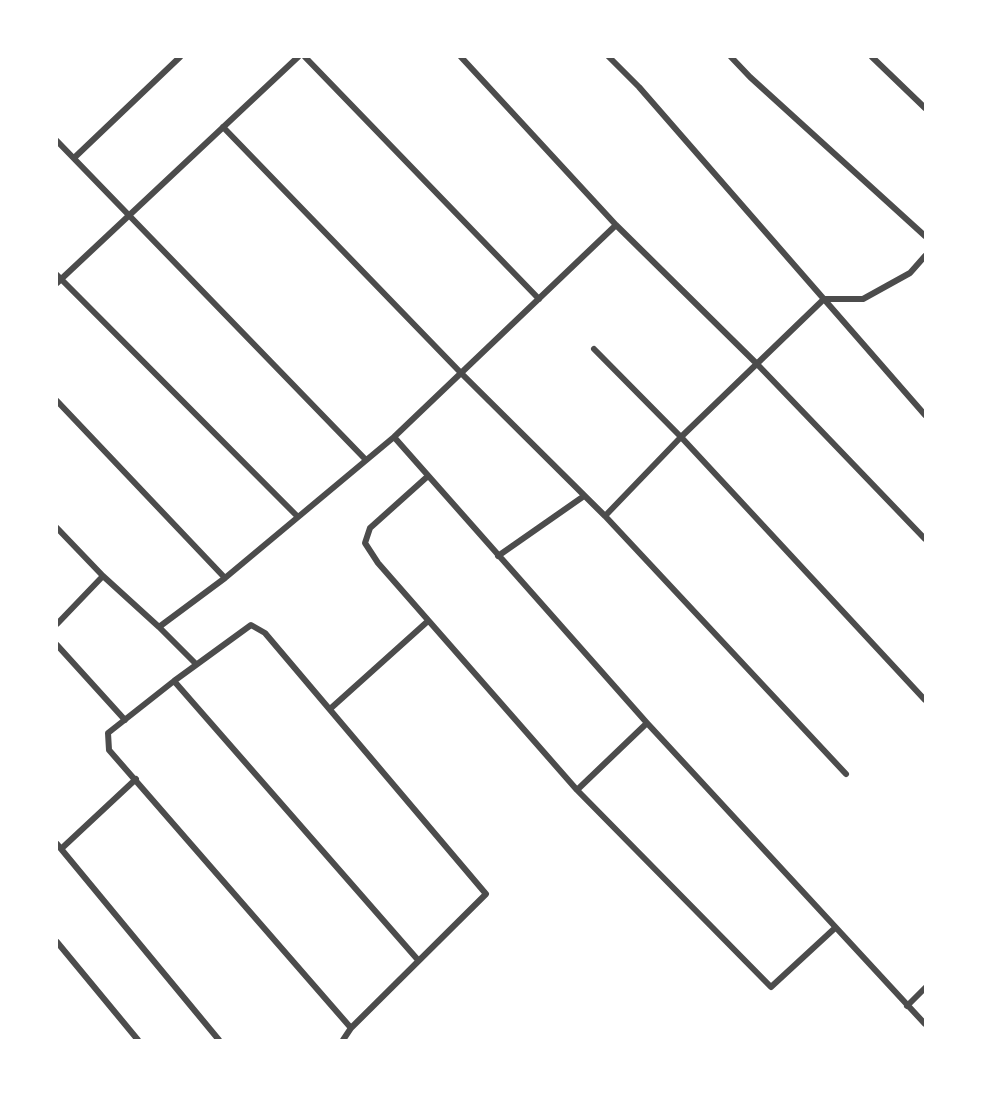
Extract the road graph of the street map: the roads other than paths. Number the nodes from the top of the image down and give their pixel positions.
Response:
1 (180, 57) edge
2 (298, 57) edge
3 (305, 57) edge
4 (461, 57) edge
5 (609, 57) edge
6 (731, 57) edge
7 (872, 57) edge
8 (925, 108) edge
9 (223, 127) junction
10 (57, 141) edge
11 (74, 158) junction
12 (130, 215) junction
13 (616, 225) junction
14 (925, 236) edge
15 (925, 256) edge
16 (58, 279) edge
17 (539, 299) junction
18 (824, 299) junction
19 (594, 349) dead end
20 (757, 364) junction
21 (460, 373) junction
22 (57, 401) edge
23 (925, 415) edge
24 (394, 436) junction
25 (681, 437) junction
26 (366, 460) junction
27 (428, 476) junction
28 (584, 496) junction
29 (605, 516) junction
30 (298, 517) junction
31 (57, 528) edge
32 (925, 539) edge
33 (498, 556) junction
34 (103, 576) junction
35 (225, 578) junction
36 (428, 621) junction
37 (57, 624) edge
38 (159, 627) junction
39 (57, 645) edge
40 (196, 664) junction
41 (174, 681) junction
42 (925, 700) edge
43 (330, 709) junction
44 (125, 720) junction
45 (647, 723) junction
46 (846, 774) dead end
47 (136, 779) junction
48 (577, 790) junction
49 (59, 847) edge
50 (835, 928) junction
51 (57, 942) edge
52 (418, 960) junction
53 (925, 988) edge
54 (907, 1006) junction
55 (925, 1024) edge
56 (351, 1028) junction
57 (138, 1040) edge
58 (219, 1040) edge
59 (343, 1040) edge

1 - 11 street
2 - 9 street
3 - 17 street
4 - 13 street
5 - 18 street
6 - 14 street
7 - 8 street
9 - 12 street
9 - 21 street
10 - 11 street
11 - 12 street
12 - 16 street
12 - 26 street
13 - 17 street
13 - 20 street
15 - 18 street
16 - 30 street
17 - 21 street
18 - 20 street
18 - 23 street
19 - 25 street
20 - 25 street
20 - 32 street
21 - 24 street
21 - 28 street
22 - 35 street
24 - 26 street
24 - 27 street
25 - 29 street
25 - 42 street
26 - 30 street
27 - 33 street
27 - 36 street
28 - 29 street
28 - 33 street
29 - 46 street
30 - 35 street
31 - 34 street
33 - 45 street
34 - 37 street
34 - 38 street
35 - 38 street
36 - 43 street
36 - 48 street
38 - 40 street
39 - 44 street
40 - 41 street
40 - 43 street
41 - 44 street
41 - 52 street
43 - 52 street
44 - 47 street
45 - 48 street
45 - 50 street
47 - 49 street
47 - 56 street
48 - 50 street
49 - 58 street
50 - 54 street
51 - 57 street
52 - 56 street
53 - 54 street
54 - 55 street
56 - 59 street

